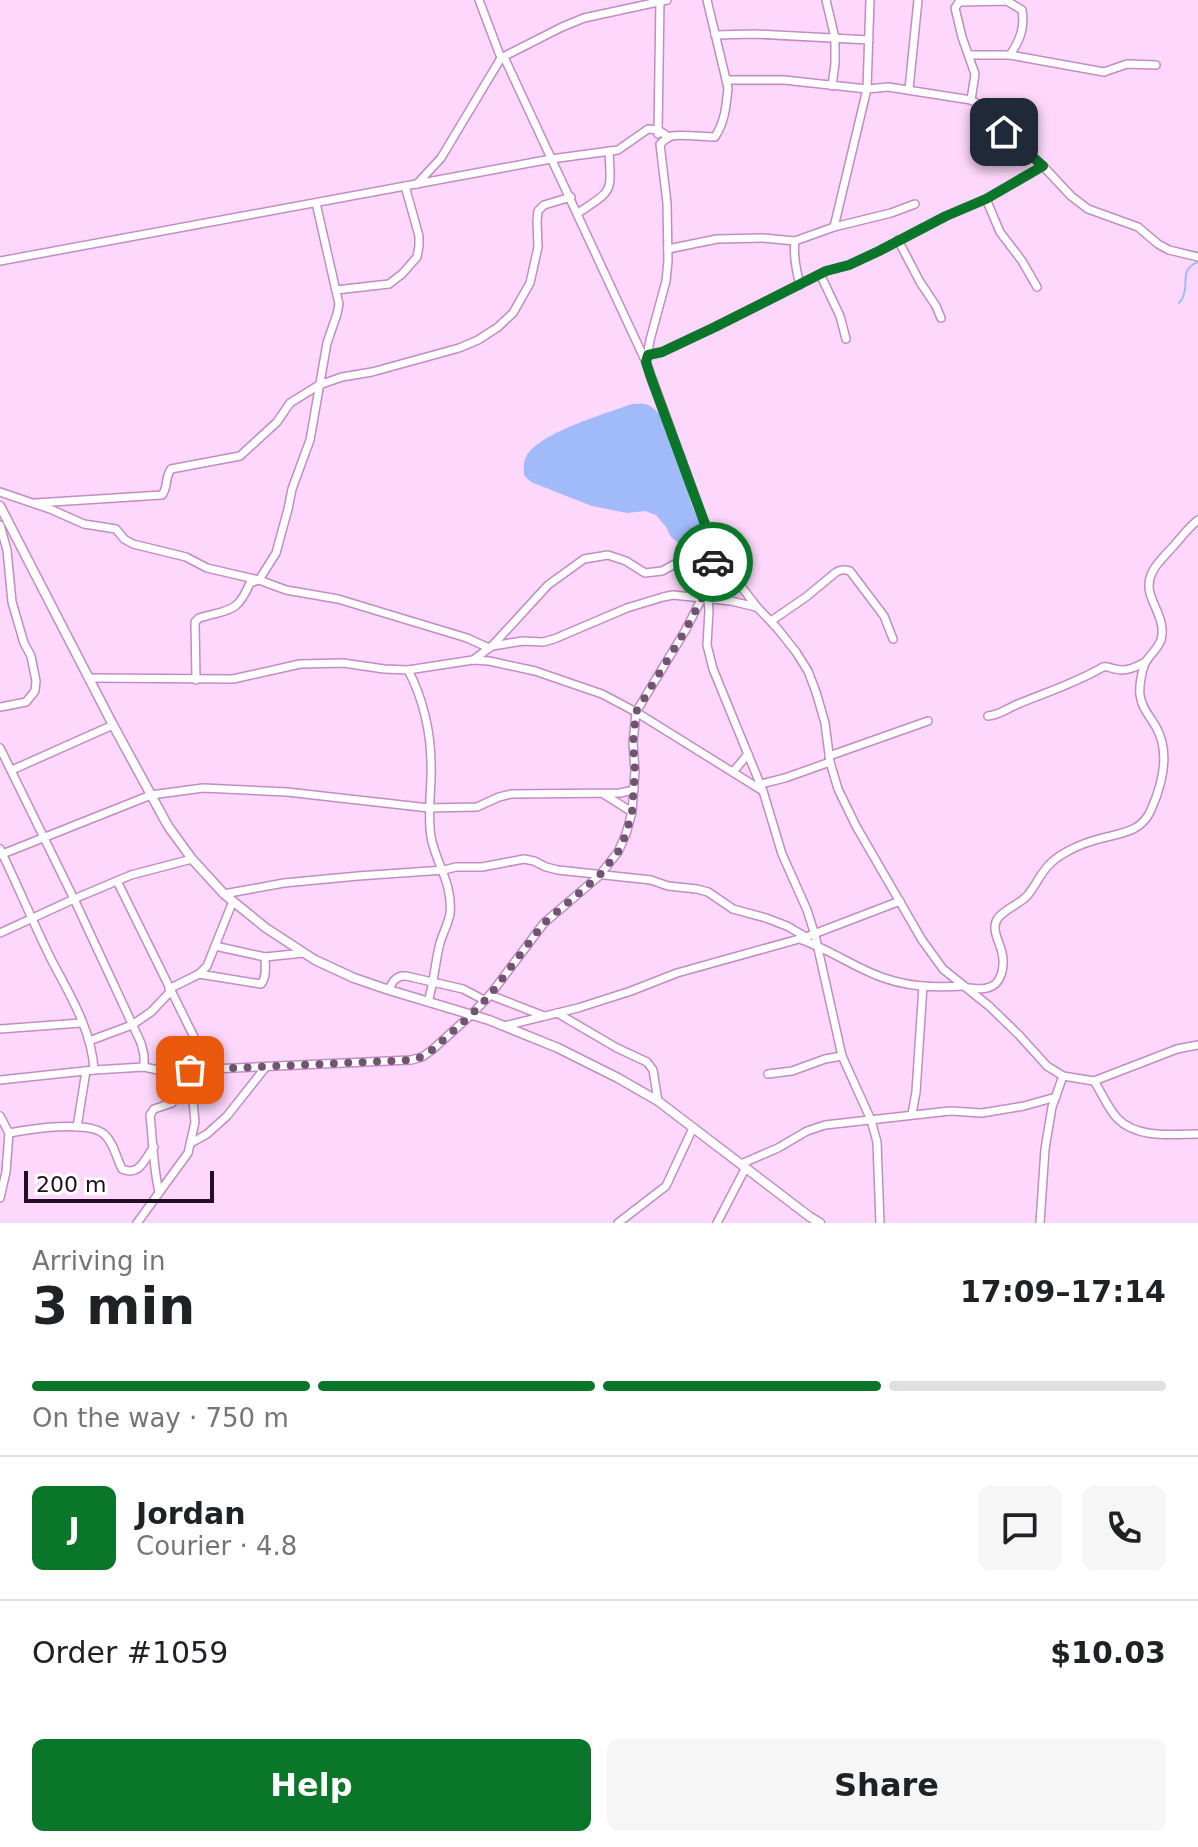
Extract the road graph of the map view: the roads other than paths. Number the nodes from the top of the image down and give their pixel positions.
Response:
1 (479, 0) edge
2 (660, 0) edge
3 (667, 0) edge
4 (707, 0) edge
5 (826, 0) edge
6 (870, 0) edge
7 (918, 0) edge
8 (1020, 3) edge
9 (715, 35) junction
10 (835, 38) junction
11 (869, 40) junction
12 (969, 55) junction
13 (1010, 55) junction
14 (503, 57) junction
15 (1156, 65) dead end
16 (726, 80) junction
17 (832, 86) junction
18 (867, 89) junction
19 (909, 89) junction
20 (971, 100) junction
21 (658, 130) junction
22 (669, 137) junction
23 (660, 144) junction
24 (609, 151) junction
25 (551, 159) junction
26 (1043, 166) junction
27 (417, 184) junction
28 (405, 186) junction
29 (571, 197) junction
30 (986, 199) junction
31 (316, 203) junction
32 (915, 204) dead end
33 (578, 213) junction
34 (834, 227) junction
35 (898, 240) junction
36 (795, 241) junction
37 (668, 249) junction
38 (1198, 257) edge
39 (0, 261) edge
40 (820, 274) junction
41 (800, 285) junction
42 (1037, 287) dead end
43 (336, 290) junction
44 (941, 318) dead end
45 (846, 339) dead end
46 (647, 358) junction
47 (319, 385) junction
48 (0, 492) edge
49 (36, 503) junction
50 (0, 506) edge
51 (1198, 520) edge
52 (0, 525) edge
53 (716, 554) junction
54 (710, 571) junction
55 (259, 580) junction
56 (742, 588) junction
57 (705, 599) junction
58 (727, 601) junction
59 (757, 607) junction
60 (709, 610) junction
61 (771, 621) junction
62 (893, 639) dead end
63 (490, 647) junction
64 (473, 660) junction
65 (1145, 662) junction
66 (408, 670) junction
67 (89, 678) junction
68 (196, 680) junction
69 (0, 707) edge
70 (636, 712) junction
71 (988, 716) dead end
72 (928, 721) dead end
73 (113, 725) junction
74 (0, 748) edge
75 (748, 754) junction
76 (829, 759) junction
77 (12, 770) junction
78 (733, 772) junction
79 (762, 788) junction
80 (634, 790) junction
81 (603, 794) junction
82 (151, 795) junction
83 (429, 808) junction
84 (632, 812) junction
85 (45, 838) junction
86 (1, 852) edge
87 (192, 859) junction
88 (444, 870) junction
89 (599, 876) junction
90 (117, 881) junction
91 (224, 894) junction
92 (74, 899) junction
93 (233, 901) junction
94 (900, 901) junction
95 (33, 919) junction
96 (0, 933) edge
97 (807, 937) junction
98 (817, 945) junction
99 (215, 946) junction
100 (304, 953) junction
101 (265, 957) junction
102 (199, 974) junction
103 (434, 983) junction
104 (923, 986) junction
105 (967, 987) junction
106 (170, 990) junction
107 (389, 990) junction
108 (487, 997) junction
109 (428, 1002) junction
110 (557, 1013) junction
111 (471, 1015) junction
112 (544, 1016) junction
113 (81, 1023) junction
114 (132, 1025) junction
115 (504, 1026) junction
116 (0, 1029) edge
117 (89, 1041) junction
118 (1198, 1045) edge
119 (842, 1056) junction
120 (144, 1067) junction
121 (265, 1068) junction
122 (90, 1070) junction
123 (193, 1070) junction
124 (768, 1074) dead end
125 (1063, 1076) junction
126 (0, 1080) edge
127 (1094, 1081) junction
128 (191, 1083) junction
129 (1056, 1097) junction
130 (658, 1101) junction
131 (912, 1114) junction
132 (0, 1116) edge
133 (871, 1120) junction
134 (77, 1127) junction
135 (693, 1128) junction
136 (9, 1133) junction
137 (1198, 1134) edge
138 (191, 1143) junction
139 (154, 1147) junction
140 (744, 1166) junction
141 (159, 1192) junction
142 (0, 1198) edge
143 (137, 1223) edge
144 (618, 1223) edge
145 (717, 1223) edge
146 (820, 1223) edge
147 (880, 1223) edge
148 (1040, 1223) edge

1 - 14 street
2 - 3 street
2 - 14 street
2 - 21 street
4 - 9 street
5 - 10 street
6 - 11 street
7 - 19 street
8 - 12 street
8 - 13 street
9 - 10 street
9 - 16 street
10 - 11 street
10 - 17 street
11 - 18 street
12 - 13 street
12 - 20 street
13 - 15 street
14 - 25 street
14 - 27 street
16 - 17 street
16 - 22 street
17 - 18 street
18 - 19 street
18 - 34 street
19 - 20 street
20 - 26 street
21 - 22 street
21 - 23 street
21 - 24 street
22 - 23 street
23 - 37 street
24 - 25 street
24 - 33 street
25 - 27 street
25 - 29 street
26 - 30 street
26 - 38 street
27 - 28 street
28 - 31 street
28 - 43 street
29 - 33 street
29 - 47 street
30 - 35 street
30 - 42 street
31 - 39 street
31 - 43 street
32 - 34 street
33 - 46 street
34 - 36 street
35 - 40 street
35 - 44 street
36 - 37 street
36 - 41 street
37 - 46 street
40 - 41 street
40 - 45 street
41 - 46 street
43 - 47 street
46 - 53 street
47 - 49 street
47 - 55 street
48 - 49 street
49 - 55 street
50 - 67 main road
51 - 65 street
52 - 69 street
53 - 54 street
53 - 56 street
54 - 57 street
54 - 63 street
55 - 63 street
55 - 68 street
56 - 58 street
56 - 59 street
57 - 58 street
57 - 60 street
57 - 63 street
57 - 70 street
58 - 59 street
58 - 60 street
59 - 61 street
60 - 75 street
61 - 62 street
61 - 76 street
63 - 64 street
64 - 66 street
64 - 70 street
65 - 71 street
65 - 105 street
66 - 68 street
66 - 83 street
67 - 68 street
67 - 73 main road
70 - 78 street
70 - 80 street
72 - 76 street
73 - 77 street
73 - 82 main road
74 - 77 street
75 - 78 street
75 - 79 street
76 - 79 street
76 - 94 street
77 - 85 street
78 - 79 street
79 - 97 street
80 - 81 street
80 - 84 street
81 - 83 street
81 - 84 street
82 - 83 street
82 - 85 street
82 - 87 main road
83 - 88 street
84 - 89 street
85 - 86 street
85 - 92 street
86 - 95 street
87 - 90 street
87 - 91 main road
88 - 89 street
88 - 91 street
88 - 103 street
89 - 97 street
89 - 108 street
90 - 92 street
90 - 106 street
91 - 93 main road
92 - 95 street
92 - 114 street
93 - 99 street
93 - 100 main road
94 - 97 street
94 - 105 street
95 - 96 street
95 - 113 street
97 - 98 street
97 - 98 street
97 - 110 street
98 - 104 street
98 - 119 street
99 - 101 street
99 - 102 street
100 - 101 street
100 - 107 main road
101 - 102 street
102 - 106 street
103 - 107 street
103 - 108 street
103 - 109 street
104 - 105 street
104 - 131 street
105 - 125 street
106 - 114 street
106 - 123 street
107 - 109 main road
108 - 111 street
108 - 112 street
109 - 111 main road
110 - 112 street
110 - 130 street
111 - 115 main road
111 - 121 street
112 - 115 street
113 - 116 street
113 - 117 street
114 - 117 street
114 - 120 street
115 - 130 main road
117 - 122 street
118 - 127 street
119 - 124 street
119 - 133 street
120 - 122 street
120 - 123 street
121 - 123 street
121 - 138 street
122 - 126 street
122 - 134 street
123 - 128 street
125 - 127 street
125 - 129 street
127 - 137 street
128 - 138 street
128 - 139 street
129 - 131 street
129 - 148 street
130 - 135 main road
131 - 133 street
132 - 136 street
133 - 140 street
133 - 147 street
134 - 136 street
134 - 139 street
135 - 140 main road
135 - 144 street
136 - 142 street
138 - 141 street
139 - 141 street
140 - 145 street
140 - 146 main road
141 - 143 street

